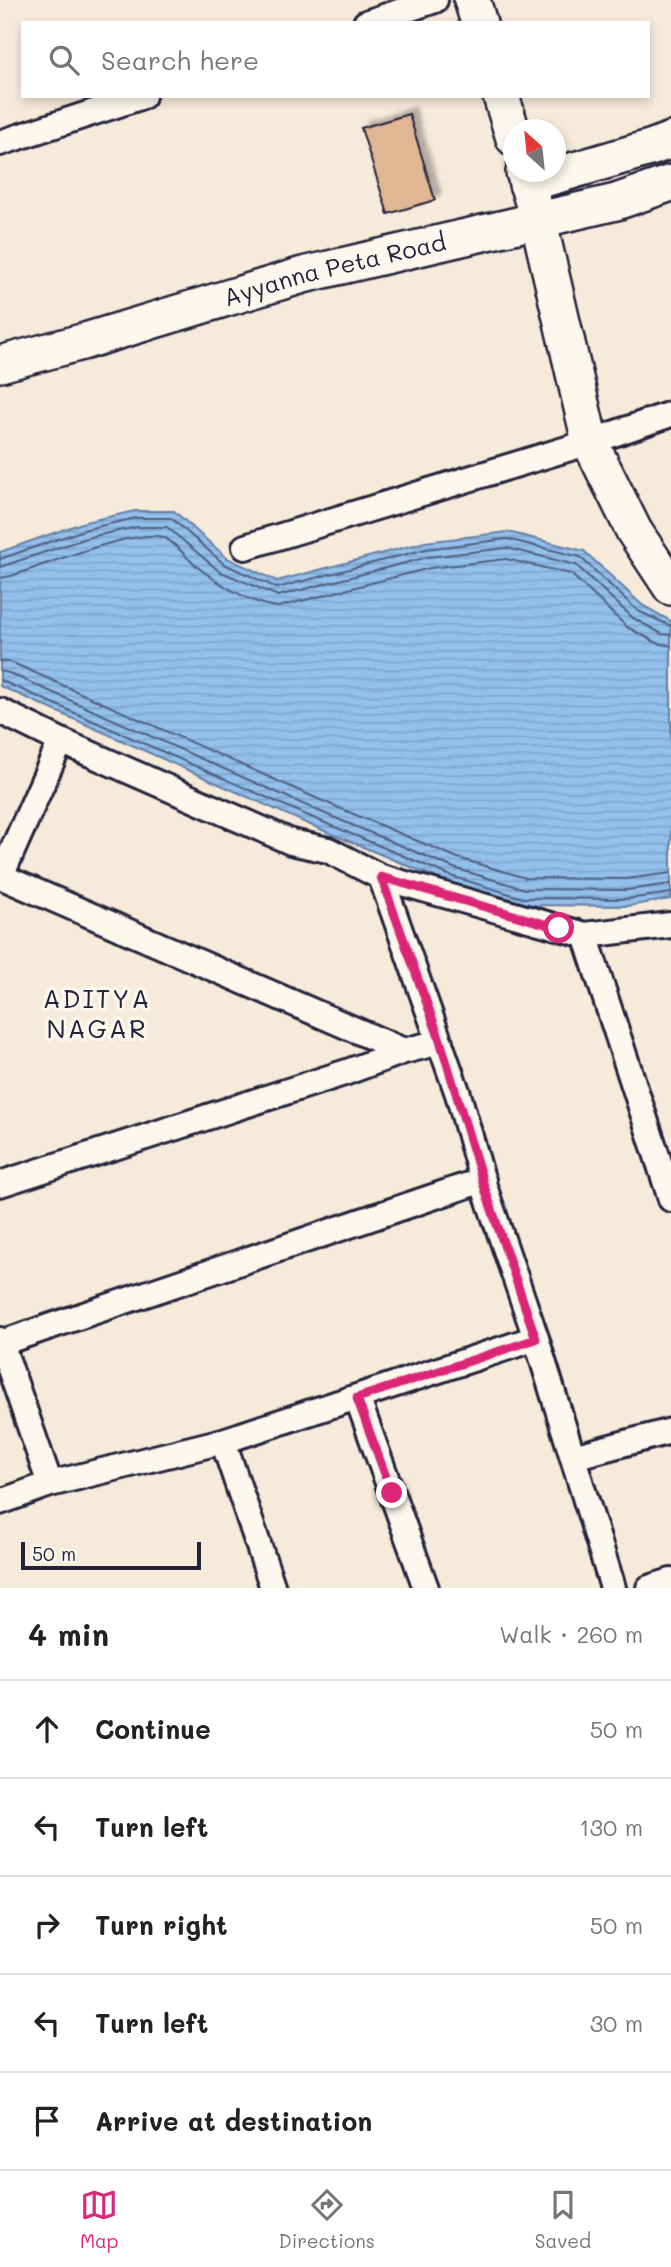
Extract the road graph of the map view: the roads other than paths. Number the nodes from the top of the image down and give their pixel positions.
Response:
1 (435, 0) edge
2 (472, 0) edge
3 (372, 21) edge
4 (478, 21) edge
5 (137, 98) edge
6 (502, 98) edge
7 (508, 119) edge
8 (671, 140) edge
9 (0, 143) edge
10 (566, 168) edge
11 (526, 182) edge
12 (671, 183) edge
13 (537, 219) junction
14 (0, 364) edge
15 (671, 414) edge
16 (590, 442) junction
17 (245, 547) dead end
18 (671, 587) edge
19 (0, 711) edge
20 (61, 741) junction
21 (1, 876) edge
22 (381, 877) junction
23 (671, 925) edge
24 (585, 935) junction
25 (440, 1042) junction
26 (404, 1051) junction
27 (483, 1180) junction
28 (0, 1184) edge
29 (671, 1199) edge
30 (536, 1339) junction
31 (1, 1341) edge
32 (357, 1398) junction
33 (671, 1431) edge
34 (223, 1441) junction
35 (573, 1457) junction
36 (50, 1484) junction
37 (0, 1502) edge
38 (671, 1581) edge
39 (273, 1588) edge
40 (426, 1588) edge
41 (613, 1588) edge
42 (649, 1588) edge

1 - 3 street
2 - 4 street
5 - 9 street
6 - 7 street
8 - 10 street
11 - 13 street
12 - 13 street, Ayyanna Peta Road
13 - 14 street, Ayyanna Peta Road
13 - 16 street
15 - 16 street
16 - 17 street
16 - 18 street
19 - 20 street
20 - 21 street
20 - 22 street
21 - 26 street
22 - 24 street
22 - 25 street
23 - 24 street
24 - 29 street
25 - 26 street
25 - 27 street
26 - 28 street
27 - 30 street
27 - 31 street
30 - 32 street
30 - 35 street
31 - 36 street
32 - 34 street
32 - 40 street
33 - 35 street
34 - 36 street
34 - 39 street
35 - 41 street
36 - 37 street
38 - 42 street

